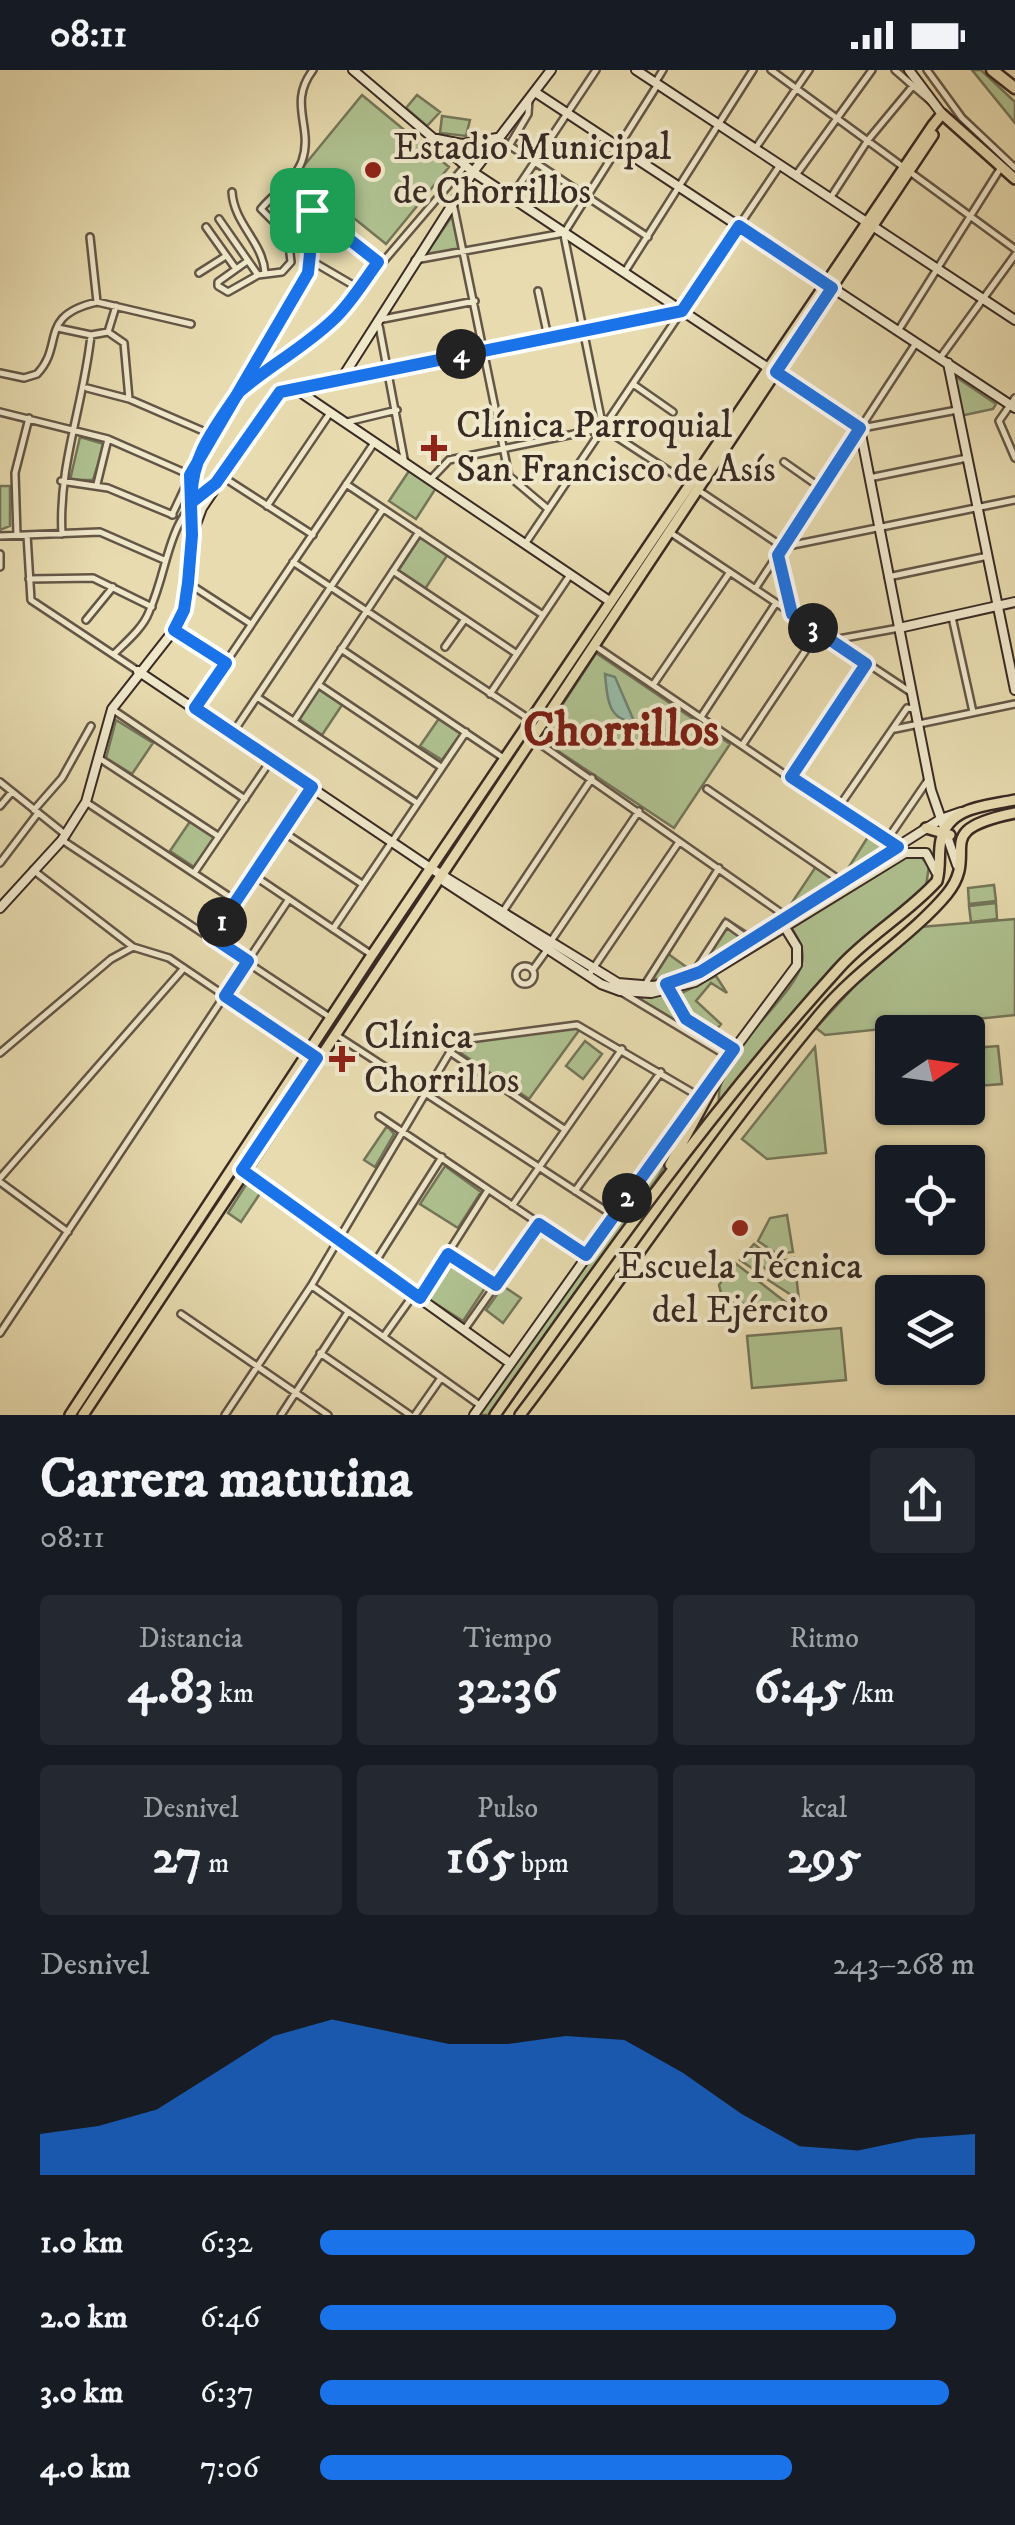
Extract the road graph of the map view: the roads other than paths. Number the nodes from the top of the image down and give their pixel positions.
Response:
1 (313, 70) edge
2 (353, 70) edge
3 (551, 70) edge
4 (596, 70) edge
5 (636, 70) edge
6 (663, 70) edge
7 (754, 70) edge
8 (770, 70) edge
9 (810, 70) edge
10 (872, 70) edge
11 (896, 70) edge
12 (909, 70) edge
13 (926, 70) edge
14 (992, 70) edge
15 (657, 83) junction
16 (912, 88) junction
17 (1015, 88) edge
18 (797, 89) junction
19 (532, 96) junction
20 (941, 112) junction
21 (567, 114) junction
22 (837, 118) junction
23 (717, 123) junction
24 (429, 136) junction
25 (498, 138) junction
26 (868, 140) junction
27 (509, 146) junction
28 (618, 147) junction
29 (756, 148) junction
30 (532, 164) junction
31 (780, 165) junction
32 (906, 168) junction
33 (1015, 168) edge
34 (469, 169) junction
35 (1000, 170) junction
36 (796, 175) junction
37 (1015, 179) edge
38 (285, 186) junction
39 (680, 187) junction
40 (232, 192) dead end
41 (511, 198) junction
42 (586, 198) junction
43 (830, 198) junction
44 (453, 202) junction
45 (312, 210) junction
46 (971, 216) junction
47 (219, 219) dead end
48 (869, 223) junction
49 (739, 226) junction
50 (206, 227) dead end
51 (564, 233) junction
52 (90, 237) dead end
53 (648, 238) junction
54 (1015, 252) edge
55 (466, 253) junction
56 (226, 256) junction
57 (310, 260) junction
58 (416, 260) junction
59 (246, 262) junction
60 (378, 262) junction
61 (938, 268) junction
62 (236, 269) junction
63 (199, 273) dead end
64 (624, 273) junction
65 (262, 274) junction
66 (828, 285) junction
67 (358, 288) junction
68 (538, 291) dead end
69 (983, 298) junction
70 (476, 301) junction
71 (97, 302) junction
72 (116, 306) junction
73 (682, 311) junction
74 (378, 320) junction
75 (1015, 320) edge
76 (190, 324) dead end
77 (57, 327) junction
78 (584, 330) junction
79 (898, 330) junction
80 (108, 332) junction
81 (91, 335) junction
82 (548, 336) junction
83 (916, 343) junction
84 (485, 349) junction
85 (944, 361) junction
86 (388, 370) junction
87 (772, 370) junction
88 (0, 373) edge
89 (342, 378) junction
90 (632, 384) junction
91 (245, 387) junction
92 (85, 388) junction
93 (294, 388) junction
94 (128, 399) junction
95 (1014, 403) edge
96 (397, 410) junction
97 (957, 410) junction
98 (0, 412) edge
99 (673, 412) dead end
100 (330, 413) junction
101 (29, 418) junction
102 (344, 423) junction
103 (603, 428) junction
104 (860, 428) junction
105 (74, 430) junction
106 (210, 434) junction
107 (108, 440) junction
108 (374, 443) junction
109 (504, 449) junction
110 (967, 458) junction
111 (1015, 458) edge
112 (784, 462) dead end
113 (405, 464) junction
114 (190, 475) junction
115 (869, 478) junction
116 (219, 479) junction
117 (430, 480) junction
118 (61, 481) junction
119 (97, 484) junction
120 (346, 484) junction
121 (693, 487) junction
122 (822, 488) junction
123 (1015, 500) edge
124 (192, 502) junction
125 (267, 506) junction
126 (382, 508) junction
127 (548, 509) junction
128 (978, 509) junction
129 (176, 516) junction
130 (879, 528) junction
131 (669, 531) junction
132 (419, 532) junction
133 (62, 534) junction
134 (313, 534) junction
135 (16, 535) junction
136 (27, 535) junction
137 (192, 535) junction
138 (0, 536) edge
139 (525, 544) junction
140 (783, 547) junction
141 (0, 555) edge
142 (778, 555) junction
143 (988, 556) junction
144 (164, 560) junction
145 (293, 562) junction
146 (0, 567) edge
147 (392, 571) junction
148 (730, 572) junction
149 (570, 575) junction
150 (888, 577) junction
151 (29, 579) junction
152 (188, 583) junction
153 (112, 587) junction
154 (331, 587) junction
155 (755, 589) junction
156 (611, 602) junction
157 (776, 603) junction
158 (1015, 605) edge
159 (152, 607) junction
160 (1000, 607) junction
161 (366, 612) junction
162 (792, 614) junction
163 (543, 615) junction
164 (952, 617) junction
165 (465, 619) junction
166 (86, 620) dead end
167 (251, 625) junction
168 (898, 628) junction
169 (174, 630) junction
170 (818, 632) junction
171 (830, 640) junction
172 (593, 645) junction
173 (445, 647) dead end
174 (341, 650) junction
175 (114, 654) junction
176 (516, 654) junction
177 (226, 663) junction
178 (866, 664) junction
179 (138, 671) junction
180 (318, 684) junction
181 (653, 685) junction
182 (1015, 690) edge
183 (912, 693) junction
184 (490, 694) junction
185 (256, 697) junction
186 (1015, 704) edge
187 (195, 708) junction
188 (915, 708) junction
189 (112, 709) junction
190 (973, 712) junction
191 (701, 717) junction
192 (294, 721) junction
193 (535, 722) junction
194 (918, 723) junction
195 (91, 726) dead end
196 (892, 730) junction
197 (466, 732) junction
198 (232, 734) junction
199 (527, 734) junction
200 (743, 744) junction
201 (99, 758) junction
202 (505, 759) junction
203 (271, 760) junction
204 (441, 767) junction
205 (791, 777) junction
206 (592, 778) junction
207 (929, 779) junction
208 (0, 783) edge
209 (312, 787) junction
210 (707, 789) dead end
211 (11, 793) junction
212 (245, 799) junction
213 (1015, 800) edge
214 (86, 802) junction
215 (417, 803) junction
216 (0, 806) edge
217 (838, 808) junction
218 (36, 811) junction
219 (639, 811) junction
220 (1015, 813) edge
221 (926, 828) joint
222 (946, 828) junction
223 (282, 831) junction
224 (218, 836) junction
225 (64, 838) junction
226 (392, 840) junction
227 (887, 840) junction
228 (680, 841) junction
229 (900, 850) junction
230 (0, 863) edge
231 (957, 865) junction
232 (719, 868) junction
233 (32, 869) junction
234 (436, 871) junction
235 (194, 873) junction
236 (253, 876) junction
237 (362, 884) junction
238 (846, 884) junction
239 (933, 884) junction
240 (289, 900) junction
241 (236, 901) junction
242 (0, 908) edge
243 (500, 915) junction
244 (786, 922) junction
245 (333, 929) junction
246 (212, 937) junction
247 (750, 941) junction
248 (133, 947) junction
249 (548, 948) junction
250 (372, 955) junction
251 (248, 961) junction
252 (184, 968) junction
253 (534, 968) dead end
254 (590, 974) junction
255 (692, 977) junction
256 (644, 986) junction
257 (667, 988) junction
258 (620, 991) junction
259 (225, 996) junction
260 (332, 1018) junction
261 (333, 1033) junction
262 (622, 1049) junction
263 (0, 1052) edge
264 (450, 1052) junction
265 (732, 1053) junction
266 (313, 1055) junction
267 (660, 1072) junction
268 (426, 1092) junction
269 (700, 1096) junction
270 (380, 1116) dead end
271 (564, 1130) junction
272 (402, 1131) junction
273 (442, 1157) junction
274 (539, 1166) junction
275 (242, 1170) junction
276 (0, 1180) edge
277 (488, 1190) junction
278 (575, 1190) junction
279 (657, 1190) junction
280 (512, 1206) junction
281 (614, 1216) junction
282 (539, 1224) junction
283 (68, 1232) junction
284 (337, 1239) junction
285 (448, 1254) junction
286 (586, 1255) junction
287 (374, 1265) junction
288 (496, 1285) junction
289 (311, 1286) junction
290 (417, 1296) junction
291 (348, 1312) junction
292 (181, 1314) dead end
293 (464, 1330) junction
294 (0, 1333) edge
295 (383, 1337) junction
296 (320, 1353) junction
297 (510, 1364) junction
298 (259, 1366) junction
299 (441, 1378) junction
300 (99, 1381) junction
301 (296, 1392) junction
302 (481, 1406) junction
303 (70, 1415) edge
304 (83, 1415) edge
305 (225, 1415) edge
306 (280, 1415) edge
307 (328, 1415) edge
308 (412, 1415) edge
309 (474, 1415) edge
310 (495, 1415) edge
311 (520, 1415) edge

1 - 38 street
2 - 24 street
3 - 19 street
4 - 21 street
5 - 15 street
6 - 15 street
7 - 23 street
8 - 18 street
9 - 18 street
10 - 22 street
11 - 16 street
12 - 20 street
13 - 33 street
14 - 17 highway
15 - 23 street
15 - 28 street
16 - 20 street
16 - 26 street
18 - 22 street
18 - 29 street
19 - 21 street
19 - 25 street
19 - 27 street
20 - 32 main road
20 - 35 main road
21 - 28 street
21 - 30 street
22 - 26 street
22 - 36 street
23 - 29 street
23 - 39 street
24 - 25 street
24 - 34 street
25 - 27 street
25 - 34 street
26 - 32 street
26 - 43 street
27 - 30 street
28 - 39 street
28 - 42 street
29 - 31 street
30 - 41 street
30 - 42 street
31 - 36 street
31 - 49 street
32 - 46 street
32 - 48 main road
34 - 41 street
34 - 44 street
34 - 60 street
35 - 37 main road
35 - 46 street
36 - 43 street
38 - 45 street
38 - 65 street
39 - 49 street
39 - 53 street
40 - 65 street
41 - 51 street
42 - 51 street
42 - 53 street
43 - 48 street
44 - 55 street
44 - 58 street
45 - 57 street
45 - 60 street
46 - 54 street
46 - 61 street
47 - 59 street
48 - 61 street
48 - 66 main road
49 - 66 street
49 - 73 street
50 - 56 street
51 - 55 street
51 - 64 street
51 - 78 street
52 - 71 street
53 - 64 street
54 - 69 street
55 - 58 street
55 - 70 street
56 - 62 street
56 - 63 street
57 - 67 street
57 - 91 street
58 - 74 street
59 - 62 street
59 - 65 street
60 - 67 street
61 - 69 street
61 - 79 street
62 - 65 street
64 - 73 street
66 - 79 street
66 - 87 main road
67 - 91 street
68 - 82 street
69 - 75 street
69 - 85 street
70 - 74 street
70 - 84 street
71 - 72 street
71 - 77 street
72 - 76 street
72 - 80 street
73 - 78 street
73 - 87 street
73 - 90 street
74 - 86 street
74 - 89 street
77 - 81 street
77 - 88 street
78 - 82 street
78 - 103 street
79 - 83 street
80 - 81 street
80 - 94 street
81 - 92 street
82 - 84 street
83 - 85 street
83 - 104 street
84 - 86 street
84 - 109 street
85 - 95 street
85 - 97 street
86 - 89 street
86 - 96 street
87 - 104 street
87 - 121 main road
89 - 93 street
90 - 99 street
90 - 103 street
91 - 106 street
92 - 94 street
92 - 105 street
93 - 100 street
93 - 116 street
94 - 106 street
95 - 111 street
96 - 102 street
96 - 113 street
97 - 104 street
97 - 110 street
98 - 101 street
100 - 102 street
100 - 125 street
101 - 105 street
101 - 135 street
102 - 108 street
103 - 109 street
103 - 121 street
103 - 127 street
104 - 115 street
104 - 122 street
105 - 107 street
105 - 118 street
106 - 114 street
107 - 114 street
107 - 119 street
108 - 113 street
108 - 120 street
109 - 117 street
109 - 127 street
110 - 115 street
110 - 128 street
112 - 122 street
113 - 117 street
114 - 124 street
114 - 129 street
115 - 130 street
116 - 124 street
116 - 125 street
116 - 137 street
117 - 139 street
118 - 119 street
118 - 133 street
119 - 129 street
120 - 126 street
120 - 134 street
121 - 131 main road
121 - 140 street
121 - 156 main road
122 - 140 street
123 - 128 street
124 - 129 street
124 - 137 street
125 - 134 street
126 - 132 street
126 - 154 street
127 - 139 street
128 - 130 street
128 - 143 street
129 - 144 street
130 - 140 street
130 - 150 street
131 - 148 street
131 - 172 main road
132 - 147 street
132 - 163 street
133 - 136 street
133 - 144 street
134 - 145 street
135 - 136 street
135 - 138 street
136 - 151 street
137 - 152 street
139 - 149 street
140 - 142 street
141 - 146 street
142 - 155 street
142 - 162 street
143 - 150 street
143 - 160 street
144 - 159 street
145 - 154 street
145 - 167 street
147 - 161 street
147 - 165 street
148 - 155 street
148 - 181 street
149 - 156 street
149 - 163 street
150 - 168 street
151 - 153 street
151 - 175 street
152 - 167 street
152 - 169 street
153 - 159 street
153 - 166 street
154 - 161 street
154 - 185 street
155 - 157 street
156 - 193 main road
157 - 162 street
157 - 191 street
158 - 160 street
159 - 175 street
160 - 164 street
160 - 182 street
161 - 174 street
161 - 184 street
162 - 170 street
163 - 176 street
164 - 168 street
164 - 190 street
165 - 173 street
165 - 176 street
167 - 177 street
168 - 171 street
168 - 183 street
169 - 177 street
169 - 179 street
170 - 171 street
170 - 200 street
171 - 178 street
172 - 181 street
172 - 193 main road
174 - 180 street
174 - 197 street
175 - 179 street
176 - 184 street
177 - 187 street
178 - 183 street
178 - 205 street
179 - 187 street
179 - 189 street
180 - 192 street
180 - 204 street
181 - 191 street
183 - 188 street
184 - 193 street
185 - 192 street
185 - 198 street
186 - 190 street
187 - 198 street
188 - 194 street
188 - 196 street
189 - 201 street
189 - 212 street
190 - 194 street
191 - 200 street
192 - 215 street
193 - 199 main road
194 - 196 street
194 - 207 street
195 - 218 street
196 - 217 street
197 - 202 street
197 - 204 street
198 - 203 street
199 - 202 main road
199 - 206 street
199 - 234 main road
200 - 205 street
201 - 214 street
201 - 224 street
202 - 234 main road
203 - 209 street
203 - 212 street
204 - 215 street
205 - 217 street
206 - 219 street
206 - 243 street
207 - 222 street
207 - 227 street
208 - 211 street
209 - 223 street
209 - 226 street
210 - 238 street
211 - 216 street
211 - 218 street
212 - 224 street
213 - 222 main road
214 - 225 street
214 - 235 street
215 - 226 street
217 - 227 street
218 - 225 street
218 - 230 street
219 - 228 street
219 - 249 street
220 - 231 main road
221 - 222 main road
221 - 229 street
222 - 231 street
222 - 239 main road
223 - 236 street
223 - 237 street
224 - 235 street
225 - 233 street
225 - 246 street
226 - 234 street
226 - 237 street
227 - 229 street
228 - 232 street
228 - 254 street
229 - 238 street
229 - 239 street
231 - 311 main road
232 - 244 street
232 - 256 street
233 - 242 street
233 - 248 street
234 - 243 street
234 - 250 main road
234 - 261 main road
235 - 241 street
236 - 240 street
236 - 241 street
237 - 245 street
238 - 244 street
239 - 279 main road
240 - 245 street
240 - 251 street
241 - 246 street
243 - 249 street
244 - 247 street
244 - 257 street
244 - 265 street
245 - 250 street
246 - 251 street
247 - 255 street
247 - 255 street
248 - 252 street
248 - 263 street
249 - 253 street
249 - 254 street
250 - 260 main road
251 - 259 street
251 - 260 street
252 - 259 street
252 - 276 street
254 - 256 street
254 - 258 street
255 - 257 street
256 - 257 street
257 - 258 street
257 - 265 street
258 - 265 street
259 - 266 street
259 - 283 street
260 - 266 main road
261 - 266 main road
261 - 268 street
262 - 264 street
262 - 267 street
262 - 271 street
264 - 268 street
264 - 271 street
265 - 269 street
265 - 279 main road
266 - 275 main road
266 - 300 main road
267 - 269 street
267 - 278 street
268 - 272 street
268 - 274 street
269 - 281 street
270 - 272 street
271 - 274 street
272 - 273 street
272 - 284 street
273 - 277 street
273 - 287 street
274 - 278 street
274 - 280 street
275 - 284 street
275 - 300 main road
276 - 283 street
277 - 280 street
277 - 285 street
278 - 281 street
279 - 310 main road
280 - 282 street
281 - 286 street
282 - 286 street
282 - 288 street
283 - 294 street
284 - 287 street
284 - 289 street
285 - 288 street
285 - 290 street
286 - 297 street
287 - 290 street
288 - 293 street
289 - 291 street
289 - 298 street
290 - 293 street
290 - 295 street
291 - 295 street
291 - 296 street
292 - 298 street
293 - 297 street
295 - 299 street
296 - 301 street
296 - 308 street
297 - 302 street
298 - 301 street
298 - 305 street
299 - 302 street
299 - 308 street
300 - 303 main road
300 - 304 main road
301 - 306 street
301 - 307 street
302 - 309 street

